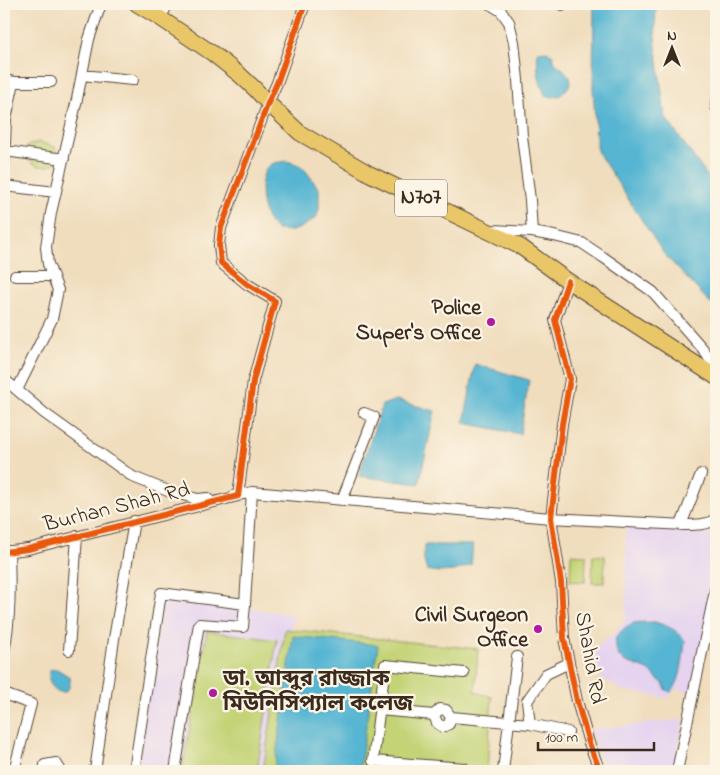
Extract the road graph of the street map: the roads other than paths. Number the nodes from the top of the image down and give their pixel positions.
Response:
1 (101, 4) edge
2 (137, 4) edge
3 (168, 4) edge
4 (305, 4) edge
5 (490, 4) edge
6 (501, 8) edge
7 (160, 18) junction
8 (82, 75) junction
9 (134, 80) dead end
10 (9, 81) edge
11 (51, 82) dead end
12 (268, 104) junction
13 (5, 151) junction
14 (64, 159) junction
15 (4, 167) edge
16 (4, 186) edge
17 (56, 192) junction
18 (487, 230) junction
19 (532, 232) junction
20 (15, 276) dead end
21 (54, 276) junction
22 (568, 281) junction
23 (716, 372) edge
24 (716, 377) edge
25 (4, 379) edge
26 (17, 390) junction
27 (364, 413) dead end
28 (701, 474) dead end
29 (252, 492) junction
30 (238, 496) junction
31 (342, 500) junction
32 (550, 518) junction
33 (716, 519) edge
34 (134, 521) junction
35 (681, 525) junction
36 (77, 536) junction
37 (6, 551) edge
38 (716, 586) edge
39 (246, 604) junction
40 (69, 650) dead end
41 (4, 651) edge
42 (517, 657) dead end
43 (569, 663) junction
44 (464, 673) dead end
45 (4, 694) edge
46 (379, 710) junction
47 (509, 722) junction
48 (530, 724) junction
49 (568, 732) dead end
50 (464, 768) dead end
51 (14, 771) edge
52 (44, 771) edge
53 (61, 771) edge
54 (94, 771) edge
55 (134, 771) edge
56 (175, 771) edge
57 (503, 771) edge
58 (600, 771) edge
59 (677, 771) edge

1 - 8 street
2 - 7 highway, N707
3 - 7 street
4 - 12 street
5 - 6 street
6 - 19 street
7 - 12 highway, N707
8 - 9 street
8 - 14 street
10 - 11 street
10 - 13 street
12 - 18 highway, N707
12 - 30 street
13 - 14 street
13 - 15 street
14 - 17 street
16 - 17 street
17 - 21 street
18 - 19 street
18 - 22 highway, N707
19 - 23 street
20 - 21 street
21 - 26 street
22 - 24 highway, N707
22 - 32 street, Shahid Rd
25 - 26 street
26 - 30 street
27 - 31 street
28 - 35 street
29 - 30 street
29 - 31 street
29 - 39 street
30 - 34 street, Burhan Shah Rd
31 - 32 street
32 - 35 street
32 - 43 street, Shahid Rd
33 - 35 street
34 - 36 street, Burhan Shah Rd
34 - 54 street
36 - 37 street, Burhan Shah Rd
36 - 40 street
37 - 41 street
38 - 59 street
39 - 55 street
39 - 56 street
42 - 47 street
43 - 48 street
43 - 58 street, Shahid Rd
44 - 46 street
45 - 51 street
46 - 47 street
46 - 50 street
47 - 48 street
47 - 57 street
48 - 49 street
52 - 53 street

